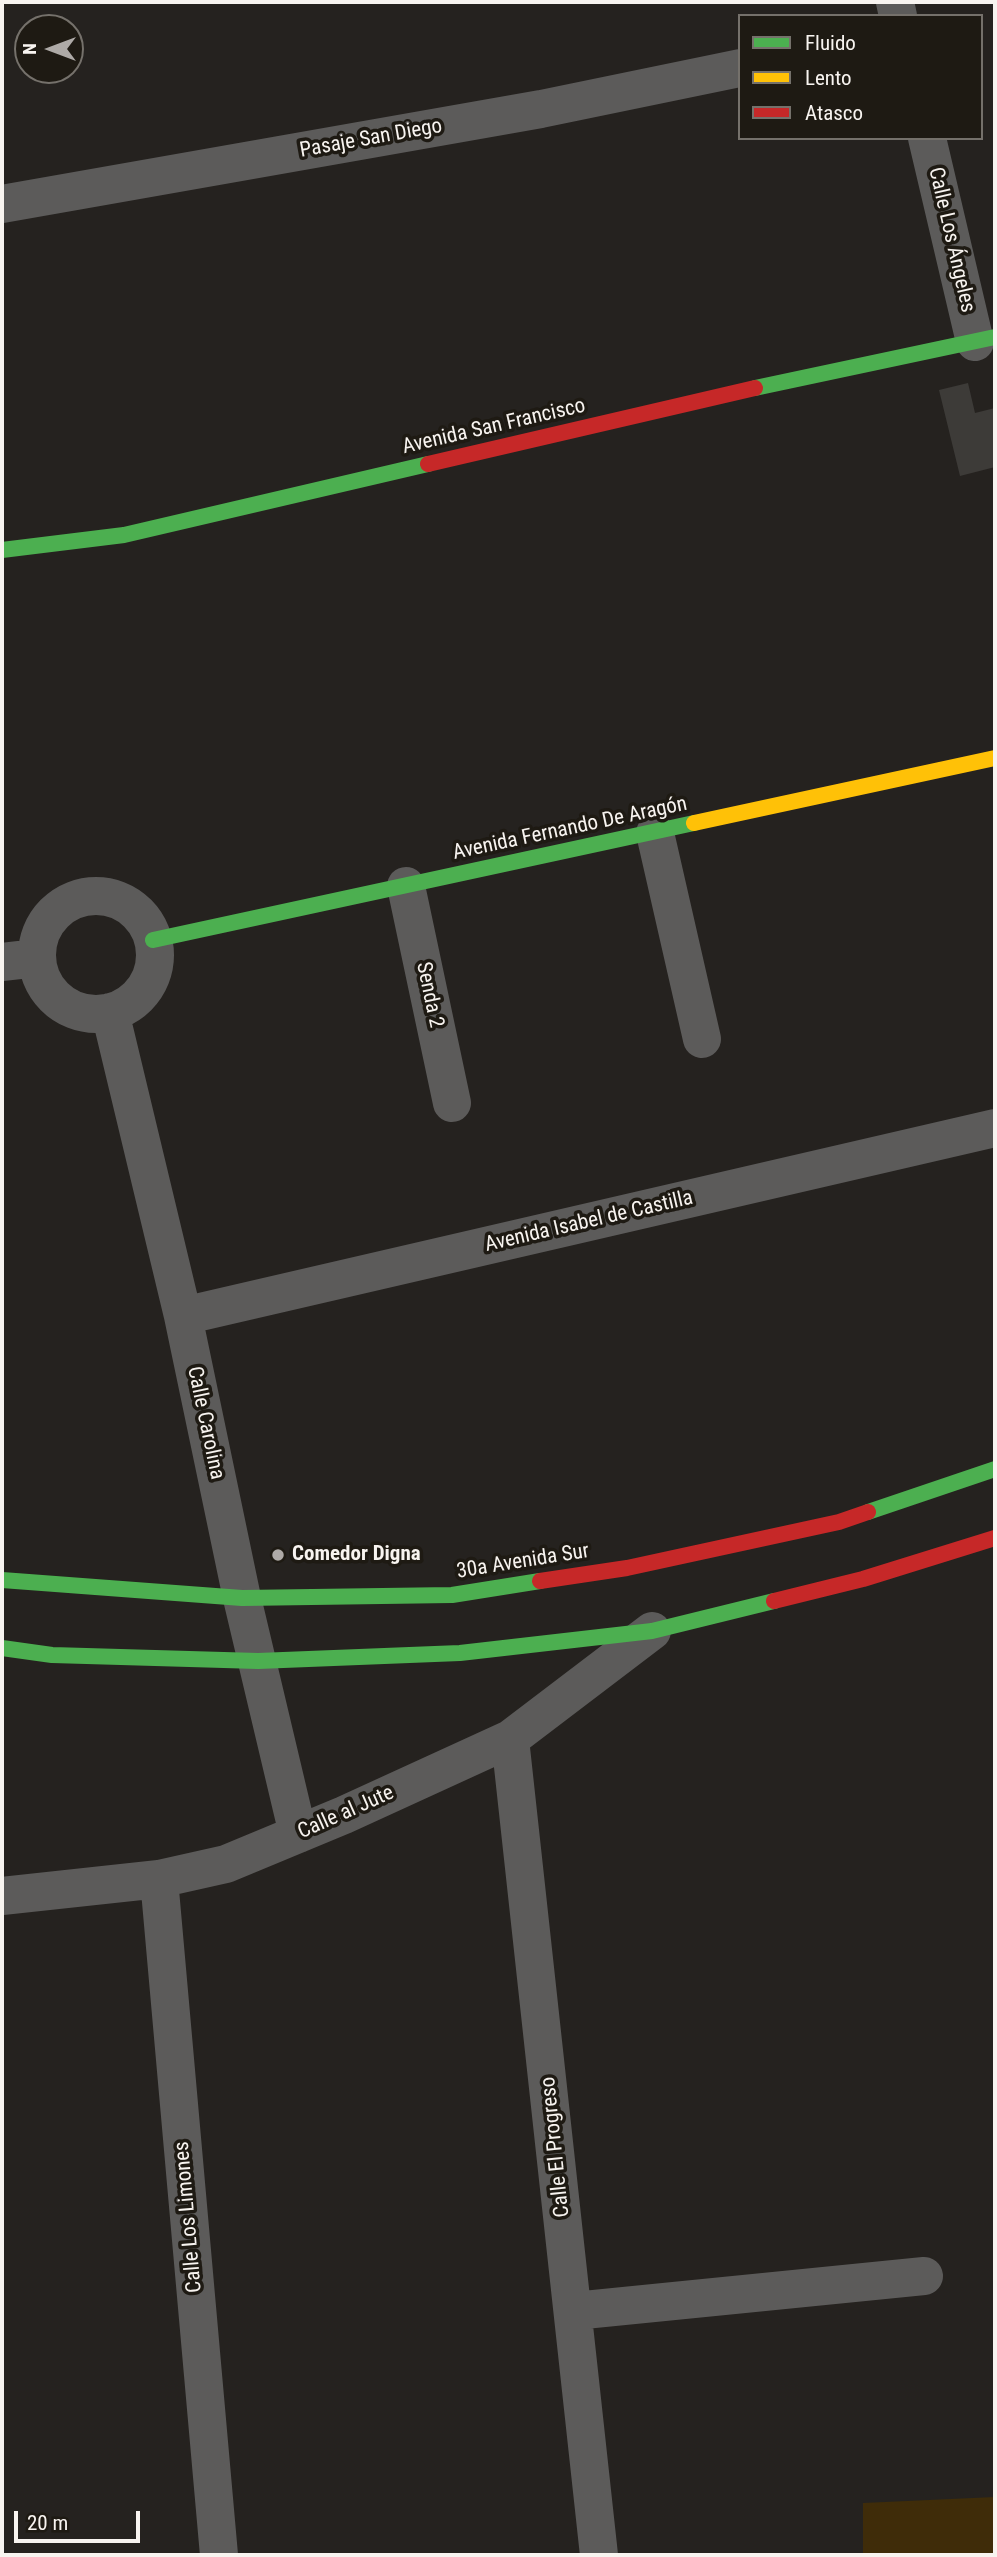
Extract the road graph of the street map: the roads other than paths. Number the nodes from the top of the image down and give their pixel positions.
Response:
1 (738, 68) edge
2 (928, 140) edge
3 (2, 204) edge
4 (985, 339) edge
5 (2, 550) edge
6 (995, 758) edge
7 (655, 833) junction
8 (406, 886) junction
9 (153, 940) junction
10 (19, 960) edge
11 (110, 1012) junction
12 (702, 1039) dead end
13 (452, 1103) dead end
14 (995, 1128) edge
15 (183, 1316) junction
16 (995, 1469) edge
17 (995, 1538) edge
18 (2, 1580) edge
19 (242, 1598) junction
20 (652, 1632) junction
21 (2, 1648) edge
22 (258, 1661) junction
23 (510, 1738) junction
24 (298, 1834) junction
25 (159, 1879) junction
26 (2, 1896) edge
27 (924, 2276) dead end
28 (574, 2311) junction
29 (219, 2555) edge
30 (599, 2555) edge

1 - 3 street, Pasaje San Diego
2 - 4 street, Calle Los Ángeles
4 - 5 street, Avenida San Francisco
6 - 7 street, Avenida Fernando De Aragón
7 - 8 street, Avenida Fernando De Aragón
7 - 12 street
8 - 9 street, Avenida Fernando De Aragón
8 - 13 street, Senda 2
9 - 10 street
9 - 11 street
10 - 11 street
11 - 15 street, Calle Carolina
14 - 15 street, Avenida Isabel de Castilla
15 - 19 street, Calle Carolina
16 - 19 street, 30a Avenida Sur
17 - 20 street
18 - 19 street, 30a Avenida Sur
19 - 22 street, Calle Carolina
20 - 22 street
20 - 23 street, Calle al Jute
21 - 22 street
22 - 24 street, Calle Carolina
23 - 24 street, Calle al Jute
23 - 28 street, Calle El Progreso
24 - 25 street, Calle al Jute
25 - 26 street, Calle al Jute
25 - 29 street, Calle Los Limones
27 - 28 street
28 - 30 street, Calle El Progreso

